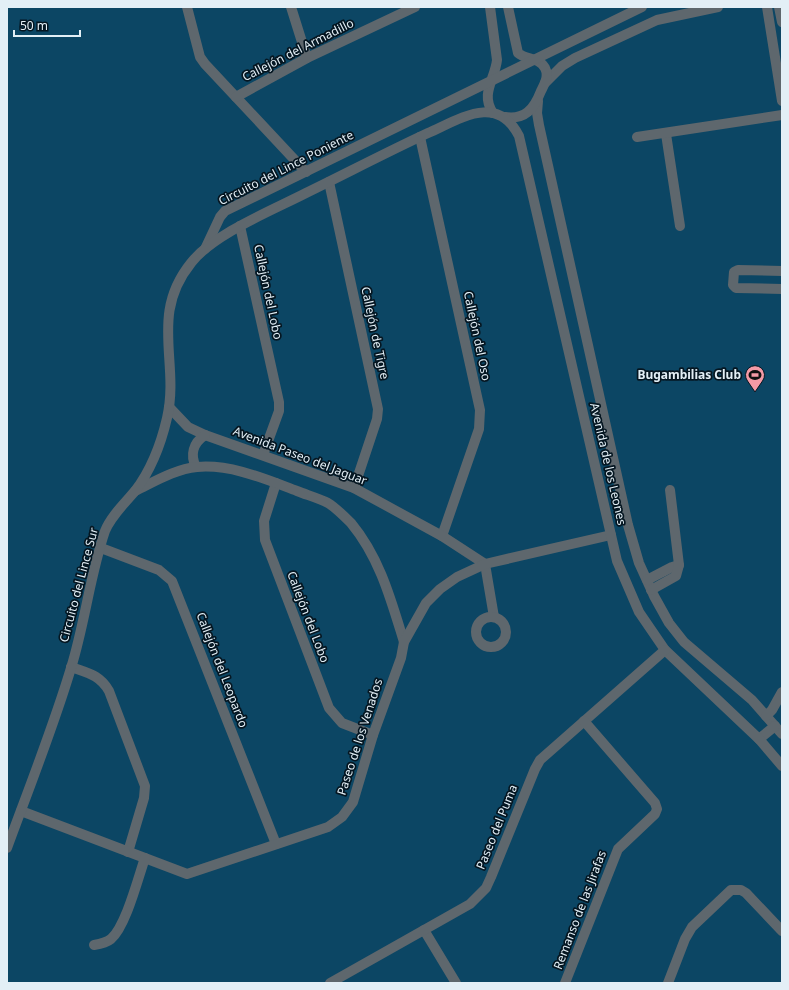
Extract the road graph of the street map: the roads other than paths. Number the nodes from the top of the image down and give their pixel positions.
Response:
1 (187, 7) edge
2 (291, 7) edge
3 (415, 7) edge
4 (490, 7) edge
5 (508, 7) edge
6 (642, 7) edge
7 (718, 7) edge
8 (767, 7) edge
9 (779, 7) edge
10 (707, 8) edge
11 (394, 11) edge
12 (782, 22) edge
13 (307, 58) junction
14 (535, 60) junction
15 (492, 82) junction
16 (545, 83) junction
17 (236, 97) junction
18 (538, 100) junction
19 (782, 101) edge
20 (493, 113) junction
21 (782, 115) edge
22 (505, 117) junction
23 (666, 134) junction
24 (420, 137) junction
25 (637, 137) dead end
26 (306, 172) junction
27 (329, 182) junction
28 (240, 226) junction
29 (680, 226) dead end
30 (205, 249) junction
31 (782, 271) edge
32 (782, 289) edge
33 (169, 407) junction
34 (205, 435) junction
35 (263, 455) junction
36 (196, 467) junction
37 (276, 483) junction
38 (354, 488) junction
39 (670, 490) dead end
40 (135, 491) junction
41 (611, 535) junction
42 (442, 536) junction
43 (101, 548) junction
44 (485, 564) junction
45 (679, 566) junction
46 (646, 580) junction
47 (651, 590) junction
48 (494, 617) dead end
49 (404, 642) junction
50 (665, 650) junction
51 (72, 667) junction
52 (782, 692) edge
53 (766, 716) junction
54 (584, 721) junction
55 (775, 726) junction
56 (782, 734) edge
57 (373, 735) junction
58 (759, 739) junction
59 (782, 766) edge
60 (21, 811) junction
61 (276, 844) junction
62 (7, 848) edge
63 (128, 852) junction
64 (145, 858) junction
65 (424, 930) junction
66 (782, 931) edge
67 (94, 945) dead end
68 (330, 983) edge
69 (456, 983) edge
70 (565, 983) edge
71 (668, 983) edge

1 - 17 street
2 - 13 street
3 - 11 street, Callejón del Armadillo
4 - 15 street
5 - 14 street
6 - 14 street, Circuito del Lince Poniente
7 - 10 street
8 - 19 street
9 - 12 street
10 - 16 street
11 - 13 street, Callejón del Armadillo
13 - 17 street, Callejón del Armadillo
14 - 15 street, Circuito del Lince Poniente
14 - 16 street
15 - 20 street
15 - 26 street, Circuito del Lince Poniente
16 - 18 street
17 - 26 street
18 - 22 street
18 - 46 street, Avenida de los Leones
20 - 22 street
20 - 24 street
21 - 23 street
22 - 41 street, Avenida de los Leones
23 - 25 street
23 - 29 street
24 - 27 street
24 - 42 street, Callejón del Oso
26 - 30 street, Circuito del Lince Poniente
27 - 28 street
27 - 38 street, Callejón de Tigre
28 - 30 street
28 - 35 street, Callejón del Lobo
30 - 33 street, Circuito del Lince Sur
31 - 32 street
33 - 34 street, Avenida Paseo del Jaguar
33 - 40 street, Circuito del Lince Sur
34 - 35 street, Avenida Paseo del Jaguar
34 - 36 street
35 - 38 street, Avenida Paseo del Jaguar
36 - 37 street
36 - 40 street
37 - 49 street
37 - 57 street, Callejón del Lobo
38 - 42 street, Avenida Paseo del Jaguar
39 - 45 street
40 - 43 street, Circuito del Lince Sur
41 - 44 street, Paseo de los Venados
41 - 50 street, Avenida de los Leones
42 - 44 street, Avenida Paseo del Jaguar
43 - 51 street, Circuito del Lince Sur
43 - 61 street, Callejón del Leopardo
44 - 48 street
44 - 49 street, Paseo de los Venados
45 - 46 street
45 - 47 street
46 - 47 street, Avenida de los Leones
47 - 53 street, Avenida de los Leones
49 - 57 street, Paseo de los Venados
50 - 54 street, Paseo del Puma
50 - 58 street, Avenida de los Leones
51 - 60 street, Circuito del Lince Sur
51 - 63 street
52 - 53 street
53 - 55 street, Avenida de los Leones
54 - 65 street, Paseo del Puma
54 - 70 street, Remanso de las Jirafas
55 - 56 street, Avenida de los Leones
55 - 58 street
57 - 61 street, Paseo de los Venados
58 - 59 street, Avenida de los Leones
60 - 62 street, Circuito del Lince Sur
60 - 63 street, Paseo de los Venados
61 - 64 street, Paseo de los Venados
63 - 64 street, Paseo de los Venados
64 - 67 street
65 - 68 street, Paseo del Puma
65 - 69 street
66 - 71 street

